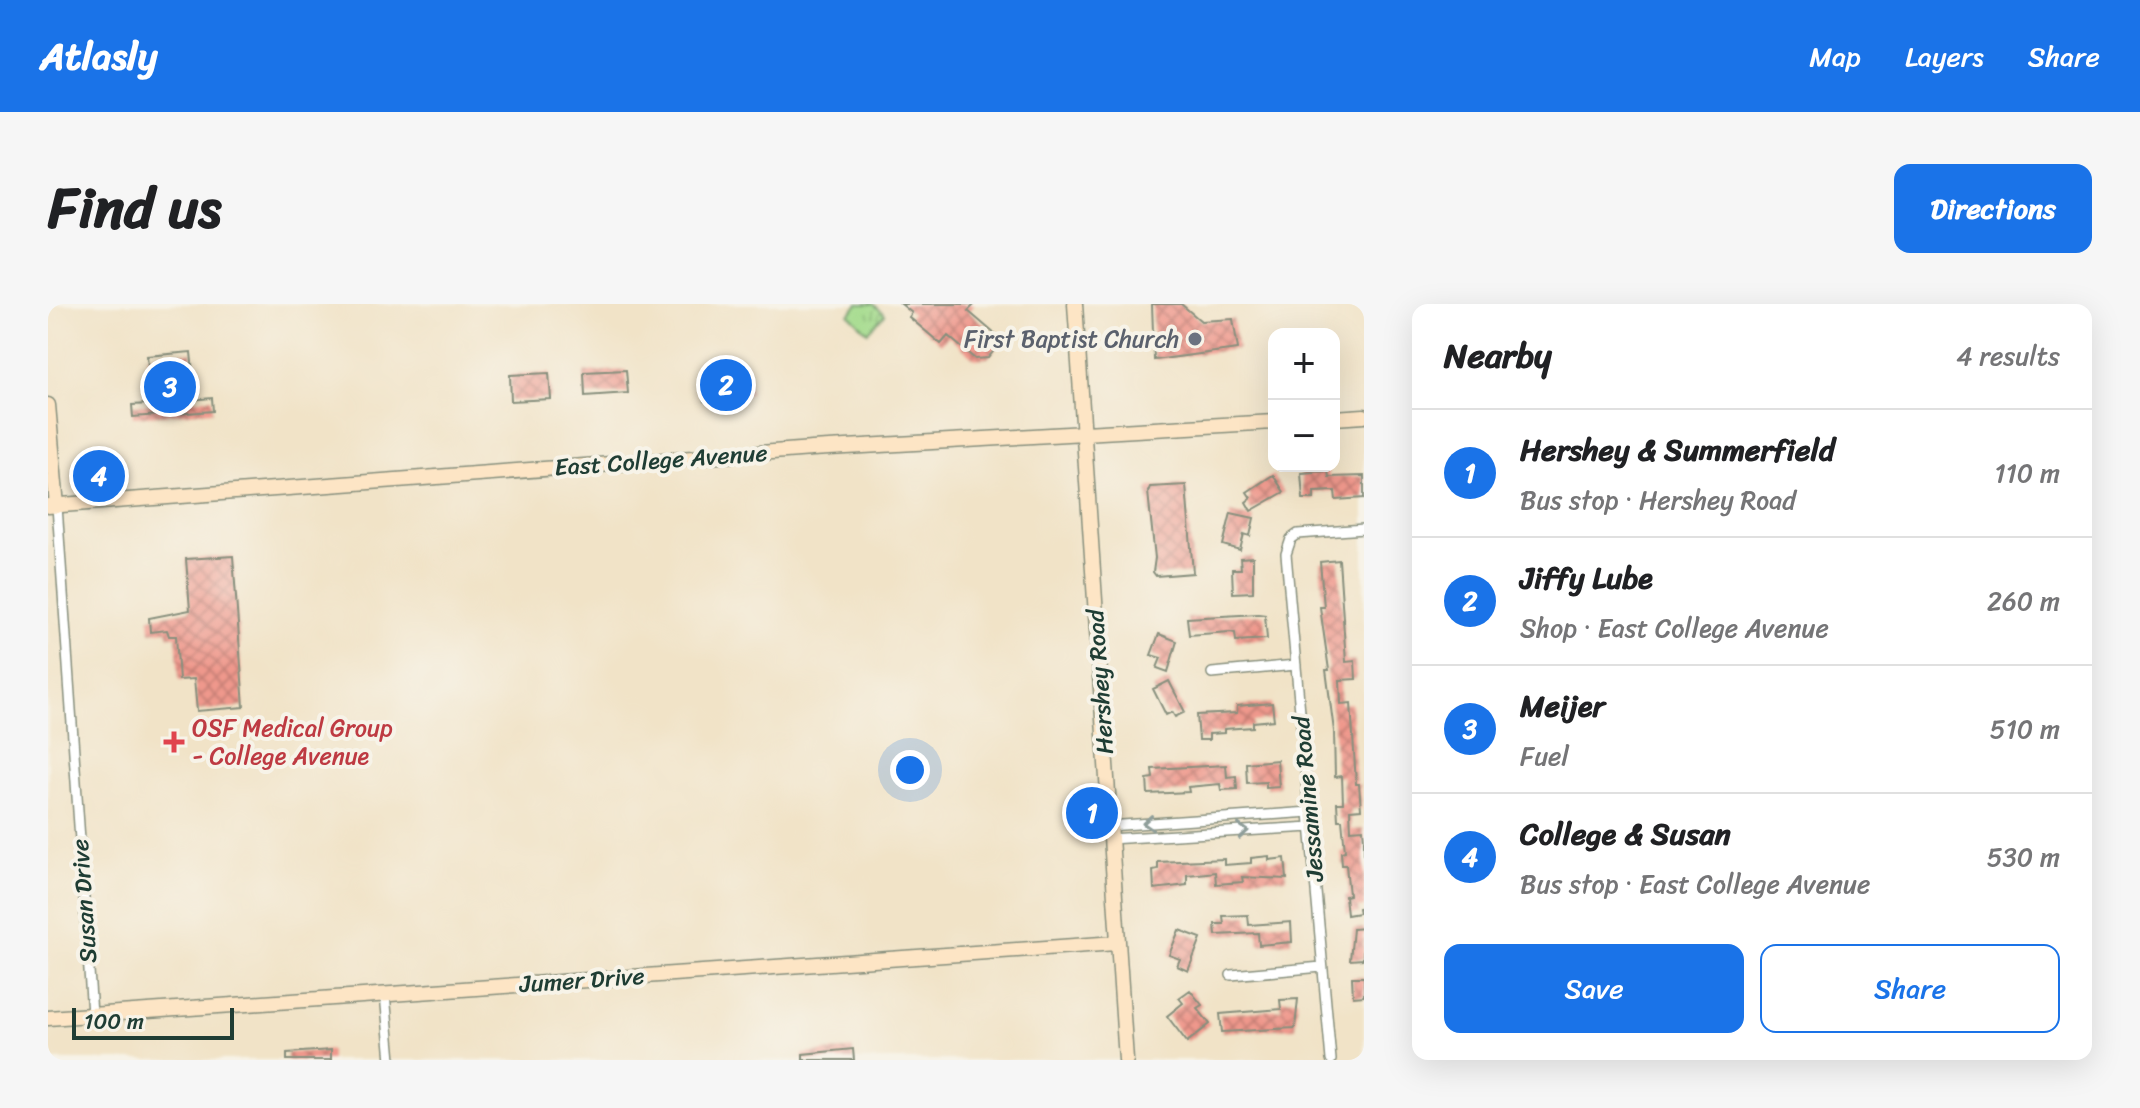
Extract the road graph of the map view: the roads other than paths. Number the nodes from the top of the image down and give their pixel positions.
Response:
1 (1075, 304) edge
2 (48, 405) edge
3 (1364, 416) edge
4 (1340, 418) edge
5 (1268, 422) edge
6 (1083, 435) junction
7 (51, 464) edge
8 (53, 506) edge
9 (1364, 529) edge
10 (1296, 665) junction
11 (1212, 673) dead end
12 (1310, 812) junction
13 (1195, 820) junction
14 (1311, 827) junction
15 (1109, 832) junction
16 (1196, 834) junction
17 (1116, 943) junction
18 (1322, 967) junction
19 (1231, 975) dead end
20 (385, 994) junction
21 (92, 1014) junction
22 (48, 1018) edge
23 (391, 1060) edge
24 (1126, 1060) edge
25 (1331, 1060) edge

1 - 6 main road, Hershey Road
2 - 7 main road, Susan Drive
3 - 4 main road
5 - 6 main road, East College Avenue
6 - 8 main road, East College Avenue
6 - 15 main road, Hershey Road
7 - 8 main road, Susan Drive
8 - 21 street, Susan Drive
9 - 10 street, Jessamine Road
10 - 11 street
10 - 12 street, Jessamine Road
12 - 13 street
12 - 14 street, Jessamine Road
13 -> 15 street
13 - 16 street
16 -> 14 street
14 - 18 street, Jessamine Road
15 - 16 street
15 - 17 main road, Hershey Road
17 - 20 main road, Jumer Drive
17 - 24 main road, Hershey Road
18 - 19 street
18 - 25 street, Jessamine Road
20 - 21 main road, Jumer Drive
20 - 23 street
21 - 22 main road, Jumer Drive

